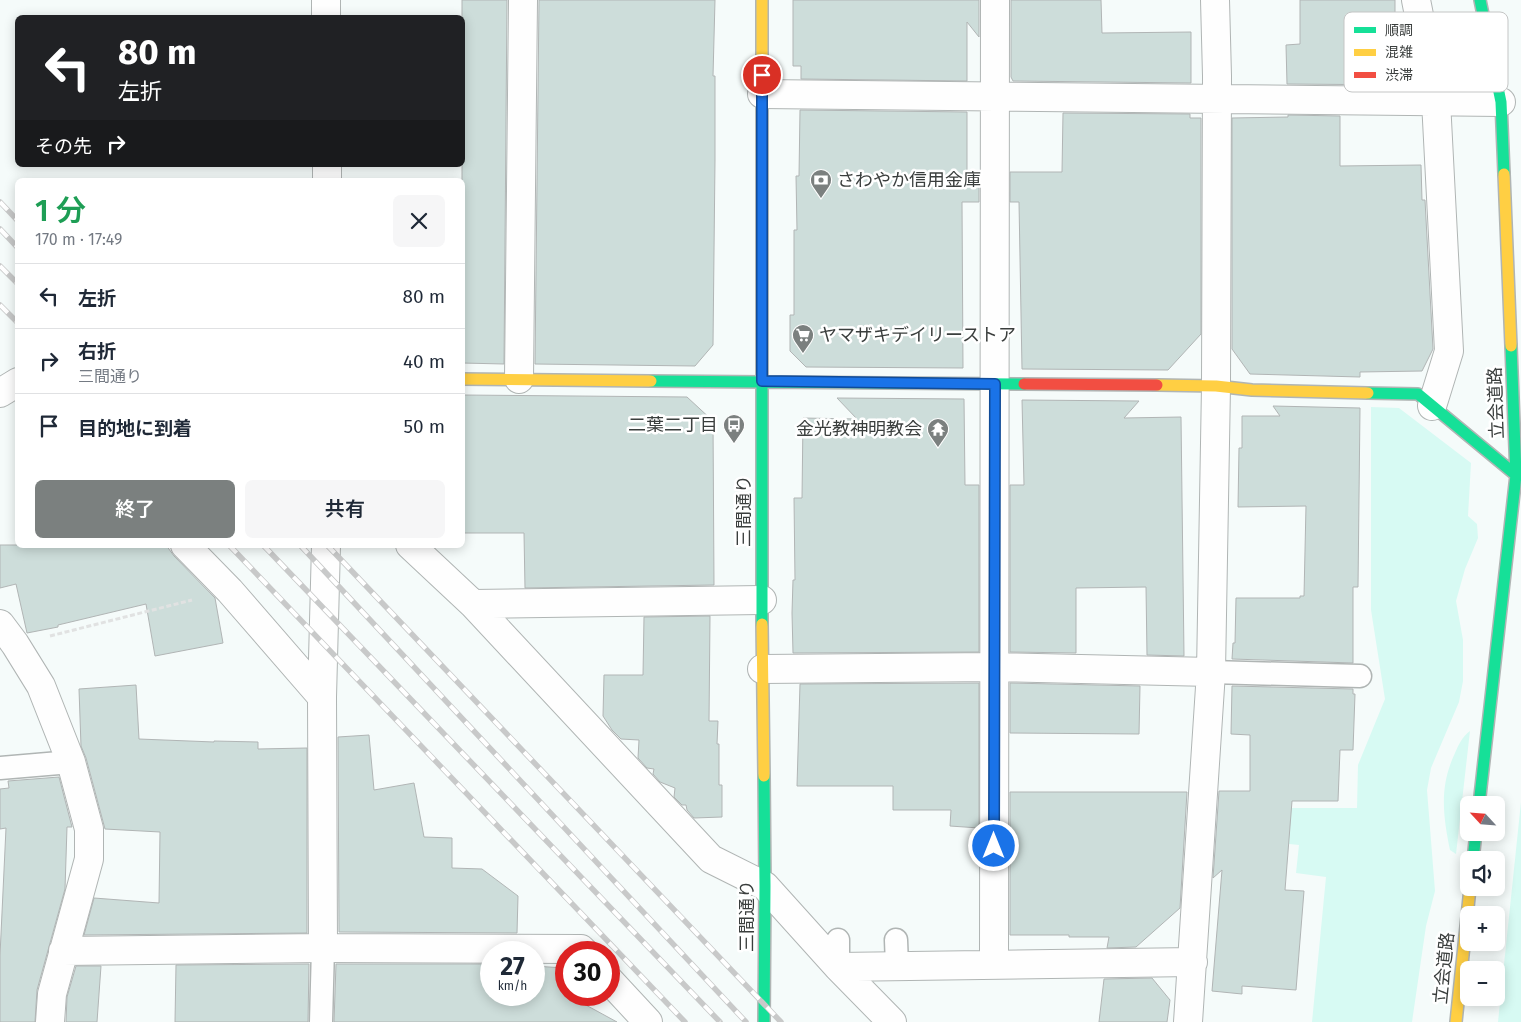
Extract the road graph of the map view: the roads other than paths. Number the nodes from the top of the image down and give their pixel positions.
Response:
1 (326, 0) edge
2 (523, 0) edge
3 (762, 0) edge
4 (996, 0) edge
5 (1215, 0) edge
6 (326, 15) edge
7 (1434, 92) edge
8 (1499, 92) edge
9 (762, 94) junction
10 (995, 96) junction
11 (1216, 99) junction
12 (1436, 101) junction
13 (1501, 102) junction
14 (465, 379) edge
15 (519, 379) junction
16 (762, 381) junction
17 (15, 384) edge
18 (995, 384) junction
19 (1216, 386) junction
20 (0, 393) edge
21 (1432, 406) junction
22 (1519, 475) edge
23 (188, 548) edge
24 (326, 548) edge
25 (413, 548) edge
26 (762, 600) junction
27 (473, 604) junction
28 (8, 634) edge
29 (994, 667) junction
30 (762, 669) junction
31 (1212, 672) junction
32 (1360, 676) dead end
33 (322, 697) junction
34 (71, 762) junction
35 (0, 768) edge
36 (1480, 796) edge
37 (765, 886) junction
38 (1469, 896) edge
39 (838, 940) dead end
40 (323, 948) junction
41 (555, 949) edge
42 (63, 951) junction
43 (1193, 962) junction
44 (994, 965) junction
45 (838, 967) junction
46 (620, 992) edge
47 (50, 1022) edge
48 (321, 1022) edge
49 (648, 1022) edge
50 (764, 1022) edge
51 (892, 1022) edge
52 (1188, 1022) edge
53 (1456, 1022) edge

1 - 6 street
2 - 15 street
3 - 9 street, 三間通り
4 - 10 street
5 - 11 street
7 - 12 street
8 - 13 street, 立会道路
9 - 10 street
9 - 16 street, 三間通り
10 - 11 street
10 - 18 street
11 - 12 street
11 - 19 street
12 - 13 street
12 - 21 street
13 - 22 street, 立会道路
14 - 15 street
15 - 16 street
16 - 18 street
16 - 26 street, 三間通り
17 - 20 street
18 - 19 street
18 - 29 street
19 - 21 street
19 - 31 street
21 - 22 street
22 - 36 street, 立会道路
23 - 33 street
24 - 33 street
25 - 27 street
26 - 27 street
26 - 30 street, 三間通り
27 - 37 street
28 - 34 street
29 - 30 street
29 - 31 street
29 - 44 street
30 - 37 street, 三間通り
31 - 32 lane
31 - 43 street
33 - 40 street
34 - 35 lane
34 - 42 street
37 - 45 street
37 - 50 street, 三間通り
38 - 53 street, 立会道路
39 - 45 lane
40 - 41 street
40 - 42 street
40 - 48 lane
42 - 47 street
43 - 44 street
43 - 52 street
44 - 45 street
45 - 51 street
46 - 49 street

